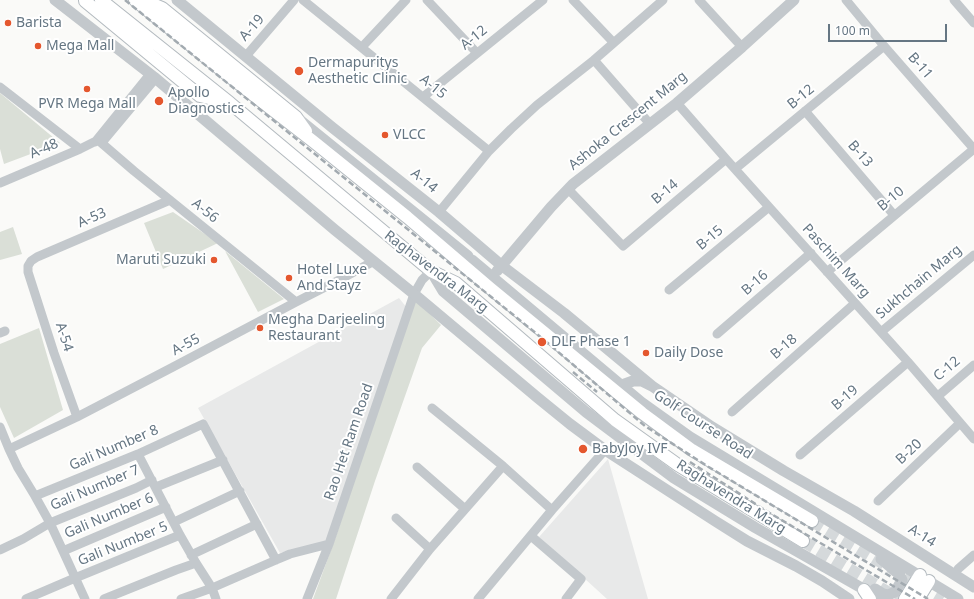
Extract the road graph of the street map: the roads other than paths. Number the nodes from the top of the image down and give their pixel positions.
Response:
1 (55, 0) edge
2 (84, 0) edge
3 (101, 0) edge
4 (135, 0) edge
5 (143, 0) edge
6 (152, 0) edge
7 (294, 0) edge
8 (303, 0) edge
9 (406, 0) edge
10 (427, 0) edge
11 (573, 0) edge
12 (663, 0) edge
13 (699, 0) edge
14 (794, 0) edge
15 (846, 0) edge
16 (954, 0) edge
17 (541, 1) edge
18 (184, 2) edge
19 (162, 8) junction
20 (974, 23) edge
21 (614, 42) junction
22 (884, 46) junction
23 (362, 47) junction
24 (742, 47) junction
25 (477, 53) junction
26 (246, 56) junction
27 (594, 60) junction
28 (160, 63) junction
29 (153, 77) junction
30 (0, 87) edge
31 (423, 97) junction
32 (230, 103) junction
33 (677, 103) junction
34 (805, 112) junction
35 (296, 117) junction
36 (650, 124) junction
37 (98, 142) junction
38 (314, 142) junction
39 (80, 148) junction
40 (974, 149) edge
41 (489, 151) junction
42 (726, 159) junction
43 (735, 169) junction
44 (0, 182) edge
45 (568, 189) junction
46 (170, 200) junction
47 (769, 207) junction
48 (439, 212) junction
49 (894, 215) junction
50 (449, 253) junction
51 (811, 253) junction
52 (974, 255) edge
53 (472, 260) junction
54 (374, 261) junction
55 (501, 265) junction
56 (28, 266) joint
57 (431, 271) junction
58 (827, 272) junction
59 (492, 276) junction
60 (668, 290) dead end
61 (414, 294) junction
62 (296, 302) junction
63 (855, 303) junction
64 (881, 332) junction
65 (717, 334) dead end
66 (908, 362) junction
67 (974, 365) edge
68 (622, 385) junction
69 (652, 386) junction
70 (938, 396) junction
71 (432, 408) dead end
72 (732, 412) dead end
73 (77, 417) junction
74 (960, 423) junction
75 (1, 431) edge
76 (974, 439) edge
77 (9, 449) junction
78 (605, 450) junction
79 (138, 454) junction
80 (800, 455) dead end
81 (223, 460) junction
82 (503, 466) junction
83 (417, 467) dead end
84 (154, 484) junction
85 (240, 491) junction
86 (35, 496) junction
87 (878, 501) dead end
88 (166, 507) junction
89 (466, 509) junction
90 (552, 510) junction
91 (396, 518) dead end
92 (812, 521) tunnel mouth
93 (174, 522) junction
94 (50, 523) junction
95 (257, 524) junction
96 (756, 528) junction
97 (180, 535) junction
98 (530, 536) junction
99 (747, 541) junction
100 (803, 541) tunnel mouth
101 (329, 544) junction
102 (868, 544) junction
103 (430, 549) junction
104 (0, 550) edge
105 (63, 551) junction
106 (974, 555) edge
107 (194, 559) junction
108 (276, 560) junction
109 (958, 569) dead end
110 (75, 578) junction
111 (924, 578) junction
112 (846, 579) junction
113 (974, 587) edge
114 (212, 588) junction
115 (867, 594) edge
116 (26, 599) edge
117 (85, 599) edge
118 (104, 599) edge
119 (181, 599) edge
120 (216, 599) edge
121 (307, 599) edge
122 (391, 599) edge
123 (478, 599) edge
124 (566, 599) edge
125 (849, 599) edge
126 (881, 599) edge
127 (905, 599) edge
128 (918, 599) edge
129 (958, 599) edge

1 - 29 street
2 - 28 main road
3 - 32 main road, Raghavendra Marg
4 - 38 main road, Raghavendra Marg
5 - 19 main road
6 - 19 street
7 - 26 street, A-19
8 - 23 street, A-15
9 - 23 street
10 - 25 street
11 - 21 street
12 - 21 street
13 - 24 street
14 - 24 street, Ashoka Crescent Marg
15 - 22 street, B-11
16 - 20 street
17 - 25 street, A-12
18 - 26 street, A-14
19 - 35 main road
21 - 27 street
22 - 34 street, B-12
22 - 40 street, B-11
23 - 31 street, A-15
24 - 33 street, Ashoka Crescent Marg
25 - 31 street, A-12
26 - 48 street, A-14
27 - 36 street
27 - 41 street
28 - 29 street
28 - 32 main road
29 - 37 street
29 - 54 street
30 - 39 street
31 - 41 street, A-15
32 - 57 main road, Raghavendra Marg
33 - 36 street, Ashoka Crescent Marg
33 - 42 street, Paschim Marg
34 - 43 street, B-12
34 - 49 street, B-13
35 - 38 main road
35 - 53 street
36 - 45 street, Ashoka Crescent Marg
37 - 39 street, A-48
37 - 46 street, A-56
38 - 50 main road, Raghavendra Marg
39 - 44 street, A-48
40 - 49 street, B-10
41 - 48 street
42 - 43 street, Paschim Marg
42 - 45 street, B-14
43 - 47 street, Paschim Marg
45 - 55 street, Ashoka Crescent Marg
46 - 56 street, A-53
46 - 62 street, A-56
47 - 51 street, Paschim Marg
47 - 60 street, B-15
48 - 55 street, A-14
49 - 58 street, B-10
50 - 53 street, Golf Course Road
50 - 92 main road, Raghavendra Marg
51 - 58 street, Paschim Marg
51 - 65 street, B-16
52 - 64 street, Sukhchain Marg
53 - 59 street, Golf Course Road
54 - 61 street
54 - 62 street, A-55
55 - 59 street, Ashoka Crescent Marg
55 - 69 street, A-14
56 - 73 street, A-54
57 - 61 street, Rao Het Ram Road
57 - 96 street
57 - 100 main road, Raghavendra Marg
58 - 63 street, Paschim Marg
59 - 68 street, Golf Course Road
61 - 78 street
61 - 101 street, Rao Het Ram Road
62 - 73 street, A-55
63 - 64 street, Paschim Marg
63 - 72 street, B-18
64 - 66 street, Paschim Marg
66 - 70 street, Paschim Marg
66 - 80 street, B-19
67 - 70 street, C-12
68 - 69 street
68 - 102 street, Golf Course Road
69 - 113 street, A-14
70 - 74 street, Paschim Marg
71 - 82 street
73 - 77 street, A-55
74 - 76 street, Paschim Marg
74 - 87 street, B-20
75 - 77 street
77 - 86 street
78 - 90 street
78 - 99 street
79 - 81 street, Gali Number 8
79 - 84 street
79 - 86 street, Gali Number 8
81 - 84 street, Gali Number 7
81 - 85 street
82 - 89 street
82 - 90 street
83 - 89 street
84 - 88 street
84 - 94 street, Gali Number 7
85 - 93 street
85 - 95 street
86 - 94 street
88 - 93 street
88 - 105 street, Gali Number 6
89 - 103 street
90 - 98 street
91 - 103 street
93 - 97 street
94 - 104 street, Gali Number 7
94 - 105 street
95 - 107 street
95 - 108 street
96 - 99 street
96 - 112 street
97 - 107 street
97 - 110 street, Gali Number 5
98 - 123 street
98 - 124 street
99 - 125 street
101 - 108 street
101 - 121 street, Rao Het Ram Road
102 - 111 street, Golf Course Road
102 - 112 street
103 - 122 street
105 - 110 street
106 - 109 street
107 - 114 street
107 - 118 street
108 - 114 street
110 - 116 street, Gali Number 5
110 - 117 street
111 - 127 main road
111 - 128 main road
111 - 129 street, Golf Course Road
112 - 115 street
114 - 119 street
114 - 120 street
115 - 126 street

